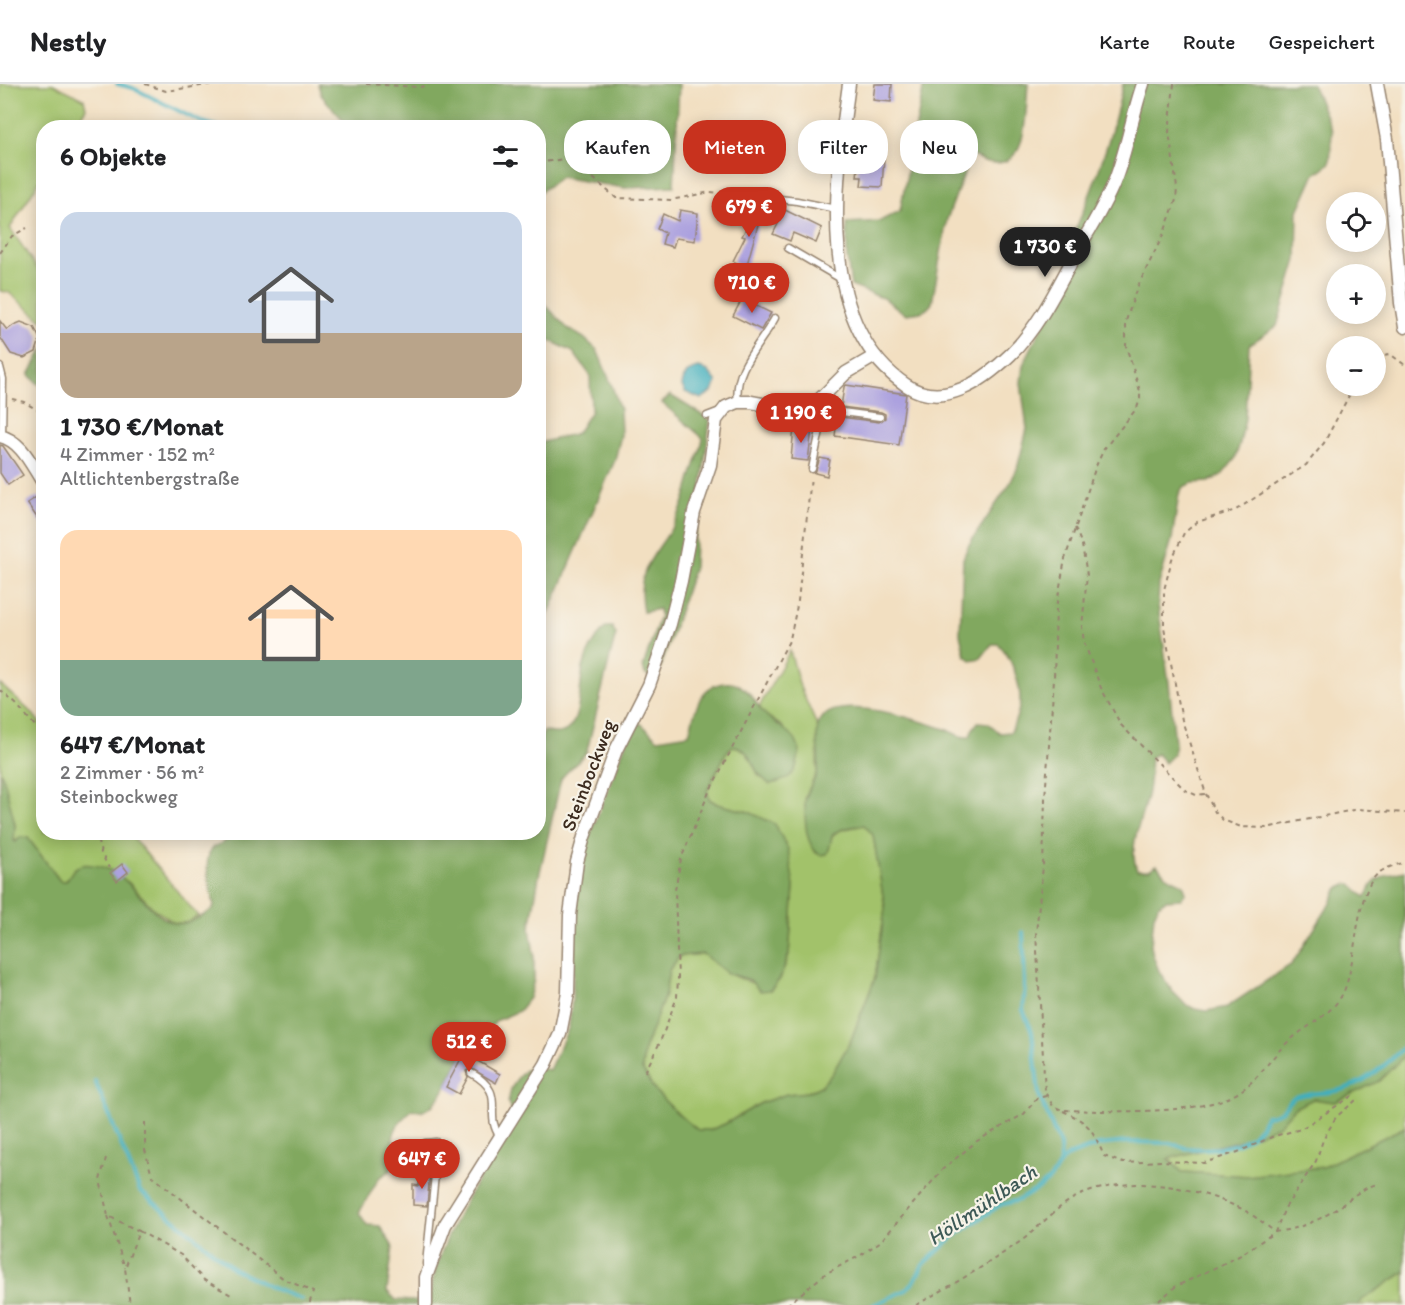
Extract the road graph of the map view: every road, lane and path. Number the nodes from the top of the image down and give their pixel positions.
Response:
1 (145, 84) edge
2 (214, 84) edge
3 (366, 84) edge
4 (429, 84) edge
5 (849, 84) edge
6 (1143, 84) edge
7 (1174, 84) edge
8 (1377, 84) edge
9 (188, 86) edge
10 (546, 162) edge
11 (745, 195) joint
12 (838, 209) junction
13 (27, 228) dead end
14 (788, 248) dead end
15 (0, 253) edge
16 (842, 279) junction
17 (775, 318) dead end
18 (1405, 327) edge
19 (1386, 354) edge
20 (875, 356) junction
21 (1405, 365) edge
22 (0, 367) edge
23 (1349, 396) edge
24 (3, 398) junction
25 (738, 402) junction
26 (822, 404) junction
27 (36, 409) edge
28 (724, 409) junction
29 (706, 416) dead end
30 (880, 417) dead end
31 (1, 436) edge
32 (812, 469) joint
33 (36, 472) edge
34 (1075, 528) junction
35 (0, 690) edge
36 (36, 727) edge
37 (1206, 794) junction
38 (1405, 813) edge
39 (98, 840) edge
40 (1405, 862) edge
41 (109, 868) dead end
42 (645, 1072) dead end
43 (471, 1073) dead end
44 (1045, 1096) junction
45 (1062, 1110) junction
46 (145, 1122) dead end
47 (501, 1137) junction
48 (425, 1143) dead end
49 (106, 1158) dead end
50 (1377, 1184) dead end
51 (108, 1216) junction
52 (139, 1231) junction
53 (1275, 1232) junction
54 (125, 1268) junction
55 (426, 1277) junction
56 (233, 1296) dead end
57 (130, 1305) edge
58 (309, 1305) edge
59 (426, 1305) edge
60 (787, 1305) edge
61 (916, 1305) edge
62 (1154, 1305) edge

1 - 9 path
2 - 9 path
3 - 4 path
5 - 12 street
6 - 20 street
7 - 34 path
8 - 18 street
10 - 11 path
11 - 12 lane
12 - 16 street
13 - 15 path
14 - 16 lane
16 - 20 street
17 - 25 lane
19 - 21 path
20 - 26 street
22 - 24 lane
23 - 37 path
24 - 27 path
24 - 31 lane
25 - 26 street
25 - 28 street
26 - 30 lane
26 - 32 lane
28 - 29 lane
28 - 47 street, Steinbockweg
31 - 33 street
32 - 42 path
34 - 37 path
34 - 44 path
35 - 36 path
37 - 38 path
39 - 41 path
40 - 45 path
43 - 47 lane
44 - 45 path
44 - 60 path
45 - 53 path
46 - 58 path
47 - 55 street, Steinbockweg
48 - 55 lane
49 - 51 path
50 - 53 path
51 - 52 path
51 - 54 path
52 - 54 path
52 - 56 path
53 - 61 path
53 - 62 path
54 - 57 path
55 - 59 street, Steinbockweg

